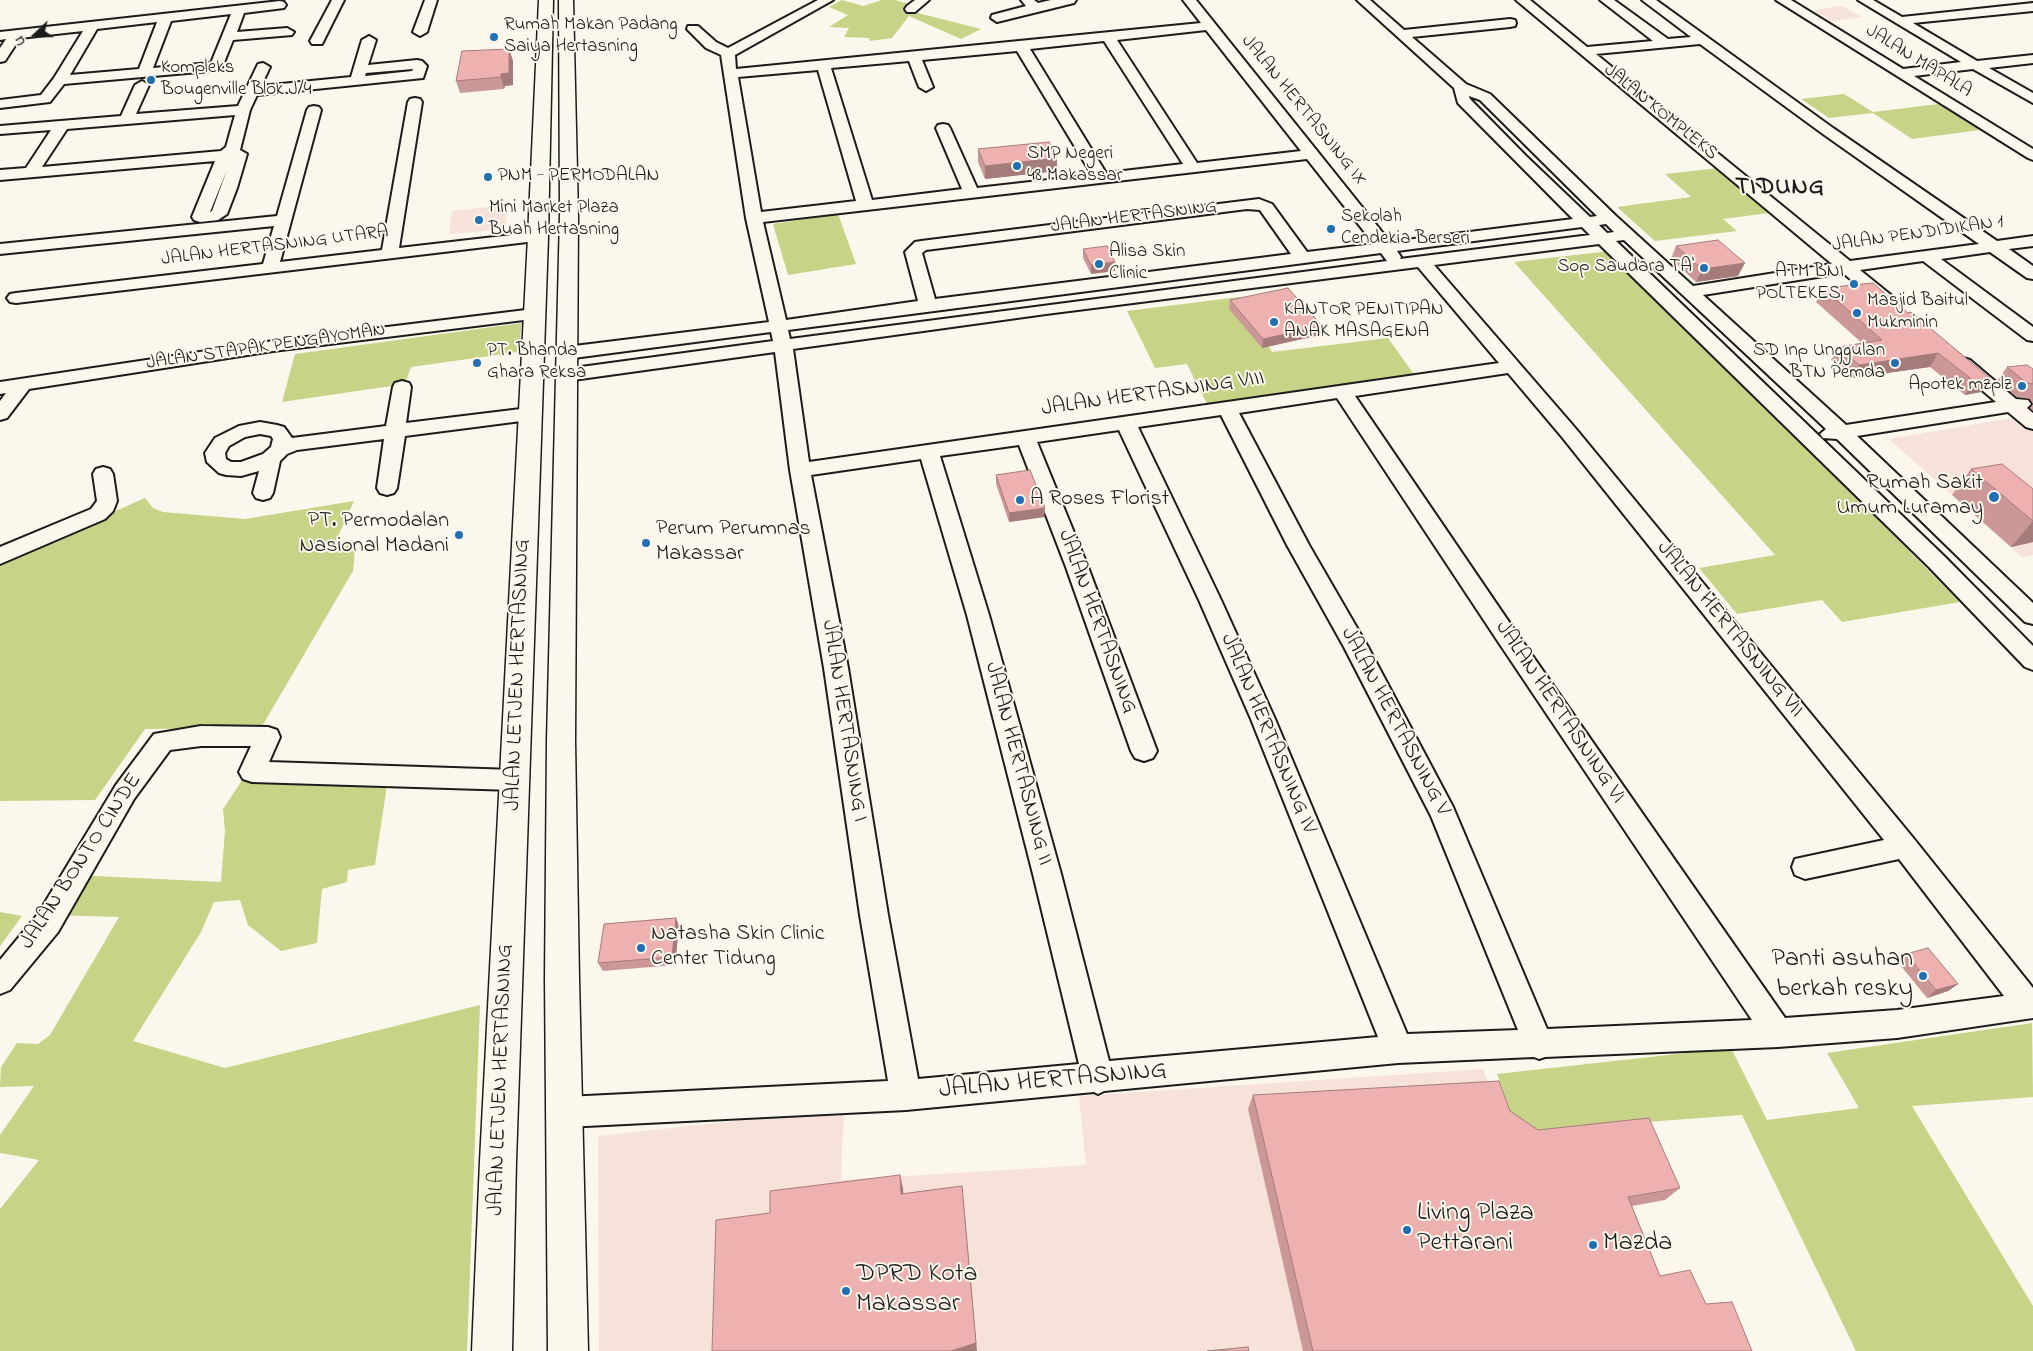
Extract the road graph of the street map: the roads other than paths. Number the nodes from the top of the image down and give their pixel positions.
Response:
1 (338, 0) edge
2 (431, 0) edge
3 (546, 0) edge
4 (566, 0) edge
5 (828, 0) edge
6 (923, 0) edge
7 (1070, 0) edge
8 (1189, 0) edge
9 (1363, 0) edge
10 (1522, 0) edge
11 (1606, 0) edge
12 (1648, 0) edge
13 (1782, 0) edge
14 (1864, 0) edge
15 (1031, 4) edge
16 (280, 5) dead end
17 (2033, 7) edge
18 (911, 9) dead end
19 (239, 10) junction
20 (166, 17) junction
21 (997, 18) dead end
22 (1899, 21) junction
23 (1510, 23) dead end
24 (1210, 26) junction
25 (92, 27) junction
26 (693, 29) dead end
27 (287, 32) dead end
28 (420, 32) dead end
29 (16, 34) junction
30 (1401, 34) junction
31 (0, 36) edge
32 (228, 37) junction
33 (1108, 37) junction
34 (369, 40) dead end
35 (1703, 40) junction
36 (317, 41) dead end
37 (1666, 44) junction
38 (1021, 46) junction
39 (1584, 51) junction
40 (728, 53) junction
41 (914, 56) junction
42 (0, 58) edge
43 (2033, 59) edge
44 (823, 65) junction
45 (1976, 66) junction
46 (263, 67) dead end
47 (1900, 73) junction
48 (730, 74) junction
49 (143, 79) junction
50 (60, 80) junction
51 (926, 87) dead end
52 (1461, 87) junction
53 (252, 91) junction
54 (2033, 99) edge
55 (415, 102) dead end
56 (0, 104) edge
57 (243, 110) junction
58 (314, 110) dead end
59 (127, 119) junction
60 (62, 125) junction
61 (556, 128) junction
62 (943, 128) dead end
63 (0, 130) edge
64 (1312, 154) junction
65 (2033, 155) edge
66 (1192, 166) junction
67 (31, 172) junction
68 (1562, 173) junction
69 (0, 175) edge
70 (1538, 176) junction
71 (1101, 177) junction
72 (971, 192) junction
73 (865, 204) junction
74 (754, 218) junction
75 (1610, 219) junction
76 (284, 220) junction
77 (1584, 222) junction
78 (1628, 235) junction
79 (538, 237) junction
80 (1602, 238) junction
81 (2033, 240) edge
82 (1993, 246) junction
83 (1386, 248) junction
84 (0, 249) edge
85 (390, 255) junction
86 (1926, 256) junction
87 (1303, 259) junction
88 (1421, 260) junction
89 (1398, 263) junction
90 (1846, 267) junction
91 (270, 269) junction
92 (2033, 274) edge
93 (1690, 292) junction
94 (16, 298) dead end
95 (928, 305) junction
96 (534, 314) junction
97 (1905, 316) edge
98 (781, 336) junction
99 (2033, 336) edge
100 (678, 339) junction
101 (1948, 352) edge
102 (566, 353) junction
103 (679, 360) junction
104 (1512, 367) junction
105 (566, 375) junction
106 (23, 384) junction
107 (402, 386) dead end
108 (0, 388) edge
109 (1343, 392) junction
110 (2033, 402) edge
111 (2012, 405) junction
112 (1227, 408) junction
113 (0, 414) edge
114 (529, 414) junction
115 (1126, 423) junction
116 (2033, 423) edge
117 (395, 432) junction
118 (1841, 432) junction
119 (1026, 438) junction
120 (1808, 438) junction
121 (929, 452) junction
122 (800, 470) junction
123 (103, 474) dead end
124 (387, 488) dead end
125 (263, 493) dead end
126 (564, 550) junction
127 (0, 556) edge
128 (525, 558) junction
129 (2033, 616) edge
130 (2033, 661) edge
131 (1144, 751) dead end
132 (514, 780) junction
133 (1905, 846) junction
134 (1804, 866) dead end
135 (0, 981) edge
136 (2029, 1006) joint
137 (1778, 1033) junction
138 (1540, 1045) junction
139 (1398, 1049) junction
140 (1098, 1079) junction
141 (906, 1095) junction
142 (566, 1112) junction
143 (492, 1351) edge
144 (568, 1351) edge

1 - 36 street
2 - 28 street
3 - 61 main road, JALAN LETJEN HERTASNING
4 - 61 main road, JALAN LETJEN HERTASNING
5 - 40 street
6 - 18 street
7 - 15 street
8 - 24 street, JALAN HERTASNING IX
9 - 30 street
10 - 39 street, JALAN KOMPLEKS
11 - 37 street
12 - 35 street
13 - 47 street, JALAN MAPALA
14 - 22 street, JALAN MAPALA
15 - 21 street
16 - 19 street
17 - 22 street
19 - 20 street
19 - 32 street
20 - 25 street
20 - 49 street
22 - 45 street, JALAN MAPALA
23 - 30 street
24 - 33 street
24 - 64 street, JALAN HERTASNING IX
25 - 29 street
25 - 50 street
26 - 40 street
27 - 32 street
29 - 31 street
29 - 42 street
30 - 52 street
32 - 49 street
33 - 38 street
33 - 66 street, JALAN HERTASNING
34 - 53 street
35 - 37 street
35 - 82 street
37 - 39 street
38 - 41 street
38 - 71 street, JALAN HERTASNING
39 - 90 street, JALAN KOMPLEKS
40 - 48 street, JALAN HERTASNING I
41 - 44 street
41 - 51 street
43 - 45 street
44 - 48 street
44 - 73 street
45 - 47 street
45 - 54 street, JALAN MAPALA
46 - 53 street
47 - 65 street, JALAN MAPALA
48 - 74 street, JALAN HERTASNING I
49 - 50 street
49 - 59 street
50 - 56 street
52 - 68 street
52 - 70 street
53 - 57 street
55 - 85 street
57 - 59 street
57 - 67 street
58 - 76 street
59 - 60 street
60 - 63 street
60 - 67 street
61 - 79 main road, JALAN LETJEN HERTASNING
61 - 102 main road, JALAN LETJEN HERTASNING
62 - 72 street
64 - 66 street, JALAN HERTASNING
64 - 83 street, JALAN HERTASNING IX
66 - 71 street, JALAN HERTASNING
67 - 69 street
68 - 70 street
68 - 75 street
70 - 77 street
71 - 72 street, JALAN HERTASNING
72 - 73 street, JALAN HERTASNING
73 - 74 street, JALAN HERTASNING
74 - 98 street, JALAN HERTASNING I
75 - 77 street
75 - 78 street
76 - 84 street
76 - 91 street
77 - 80 street
77 - 83 street
78 - 80 street
78 - 93 street
79 - 85 street, JALAN HERTASNING UTARA
79 - 96 main road, JALAN LETJEN HERTASNING
80 - 88 street
80 - 120 street
81 - 82 street, JALAN PENDIDIKAN 1
82 - 86 street, JALAN PENDIDIKAN 1
82 - 92 street
83 - 87 street
83 - 89 street, JALAN HERTASNING IX
85 - 91 street, JALAN HERTASNING UTARA
86 - 90 street, JALAN PENDIDIKAN 1
86 - 99 street
87 - 95 street
87 - 95 street, JALAN HERTASNING
88 - 89 street
88 - 104 street, JALAN HERTASNING VII
89 - 98 street
90 - 93 street, JALAN PENDIDIKAN 1
90 - 97 street, JALAN KOMPLEKS
91 - 94 street, JALAN HERTASNING UTARA
93 - 118 street
95 - 98 street
96 - 106 street, JALAN STAPAK PENGAYOMAN
96 - 114 main road, JALAN LETJEN HERTASNING
98 - 100 street
98 - 103 street
98 - 122 street, JALAN HERTASNING I
100 - 102 street
100 - 103 street
101 - 111 street
102 - 105 main road, JALAN LETJEN HERTASNING
103 - 105 street
104 - 109 street, JALAN HERTASNING VIII
104 - 133 street, JALAN HERTASNING VII
105 - 126 main road, JALAN LETJEN HERTASNING
106 - 108 street, JALAN STAPAK PENGAYOMAN
106 - 113 street
107 - 117 street
109 - 112 street, JALAN HERTASNING VIII
109 - 137 street, JALAN HERTASNING VI
110 - 111 street
111 - 116 street
111 - 118 street
112 - 115 street, JALAN HERTASNING VIII
112 - 138 street, JALAN HERTASNING V
114 - 117 street
114 - 128 main road, JALAN LETJEN HERTASNING
115 - 119 street, JALAN HERTASNING VIII
115 - 139 street, JALAN HERTASNING IV
117 - 124 street
117 - 125 street
118 - 120 street
118 - 129 street
119 - 121 street, JALAN HERTASNING VIII
119 - 131 street, JALAN HERTASNING
120 - 130 street
121 - 122 street, JALAN HERTASNING VIII
121 - 140 street, JALAN HERTASNING II
122 - 141 street, JALAN HERTASNING I
123 - 127 street
126 - 128 main road
126 - 142 main road, JALAN LETJEN HERTASNING
128 - 132 main road, JALAN LETJEN HERTASNING
132 - 135 street, JALAN BONTO CINDE
132 - 143 main road, JALAN LETJEN HERTASNING
133 - 134 street
133 - 136 street, JALAN HERTASNING VII
136 - 137 street, JALAN HERTASNING
137 - 138 street, JALAN HERTASNING
138 - 139 street, JALAN HERTASNING
139 - 140 street, JALAN HERTASNING
140 - 141 street, JALAN HERTASNING
141 - 142 street, JALAN HERTASNING
142 - 144 main road, JALAN LETJEN HERTASNING

